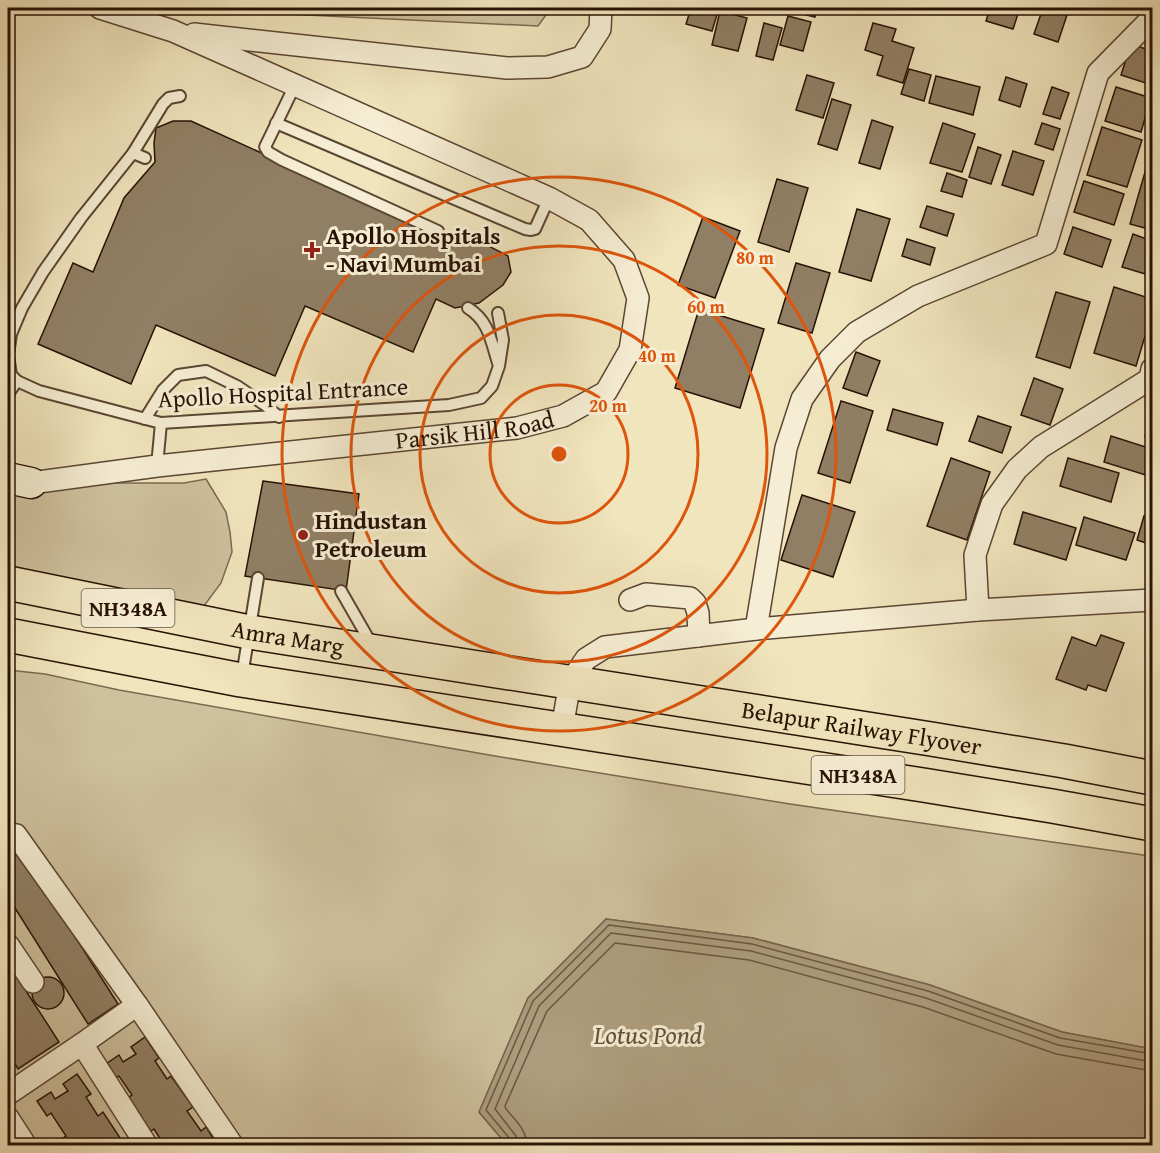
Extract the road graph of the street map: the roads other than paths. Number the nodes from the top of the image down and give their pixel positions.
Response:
1 (100, 8) edge
2 (601, 8) edge
3 (1152, 18) edge
4 (172, 32) junction
5 (295, 85) junction
6 (180, 96) dead end
7 (276, 123) junction
8 (132, 153) junction
9 (145, 158) dead end
10 (549, 198) junction
11 (438, 231) dead end
12 (468, 308) dead end
13 (498, 313) dead end
14 (499, 366) junction
15 (1152, 369) edge
16 (17, 381) junction
17 (8, 394) edge
18 (279, 417) junction
19 (145, 419) junction
20 (160, 423) junction
21 (157, 466) junction
22 (15, 483) edge
23 (258, 578) dead end
24 (8, 584) edge
25 (341, 591) dead end
26 (630, 600) dead end
27 (1152, 600) edge
28 (978, 610) junction
29 (756, 629) junction
30 (249, 632) junction
31 (8, 635) edge
32 (699, 636) junction
33 (376, 653) junction
34 (241, 680) junction
35 (570, 682) junction
36 (562, 729) junction
37 (1152, 778) edge
38 (1152, 824) edge
39 (8, 834) edge
40 (8, 945) edge
41 (33, 982) dead end
42 (137, 1005) junction
43 (82, 1044) junction
44 (8, 1094) edge
45 (8, 1118) edge
46 (26, 1146) edge
47 (147, 1146) edge
48 (232, 1146) edge

1 - 4 street, Parsik Hill Road
2 - 4 street
3 - 29 street
4 - 5 street, Parsik Hill Road
5 - 7 lane
5 - 10 street, Parsik Hill Road
6 - 8 lane
7 - 10 lane
7 - 11 lane
8 - 9 lane
8 - 16 lane
10 - 21 street, Parsik Hill Road
12 - 14 lane
13 - 14 lane, Apollo Hospital Entrance
14 - 18 lane, Apollo Hospital Entrance
15 - 28 street
16 - 17 lane
16 - 19 lane, Apollo Hospital Entrance
18 - 19 lane
18 - 20 lane, Apollo Hospital Entrance
19 - 20 lane, Apollo Hospital Entrance
20 - 21 lane
21 - 22 street, Parsik Hill Road
23 - 30 lane
24 - 30 highway, Amra Marg / NH348A
25 - 33 lane
26 - 32 street
27 - 28 street
28 - 29 street
29 - 32 street
30 - 33 highway, Amra Marg / NH348A
30 - 34 lane
31 - 34 highway, Amra Marg / NH348A
32 - 35 street
33 - 35 highway, Amra Marg / NH348A
34 - 36 highway, Amra Marg / NH348A
35 - 36 street
35 - 37 highway, Belapur Railway Flyover / NH348A
36 - 38 highway, Belapur Railway Flyover / NH348A
39 - 42 street
40 - 41 street
42 - 43 street
42 - 48 street
43 - 44 street
43 - 47 street
45 - 46 street

